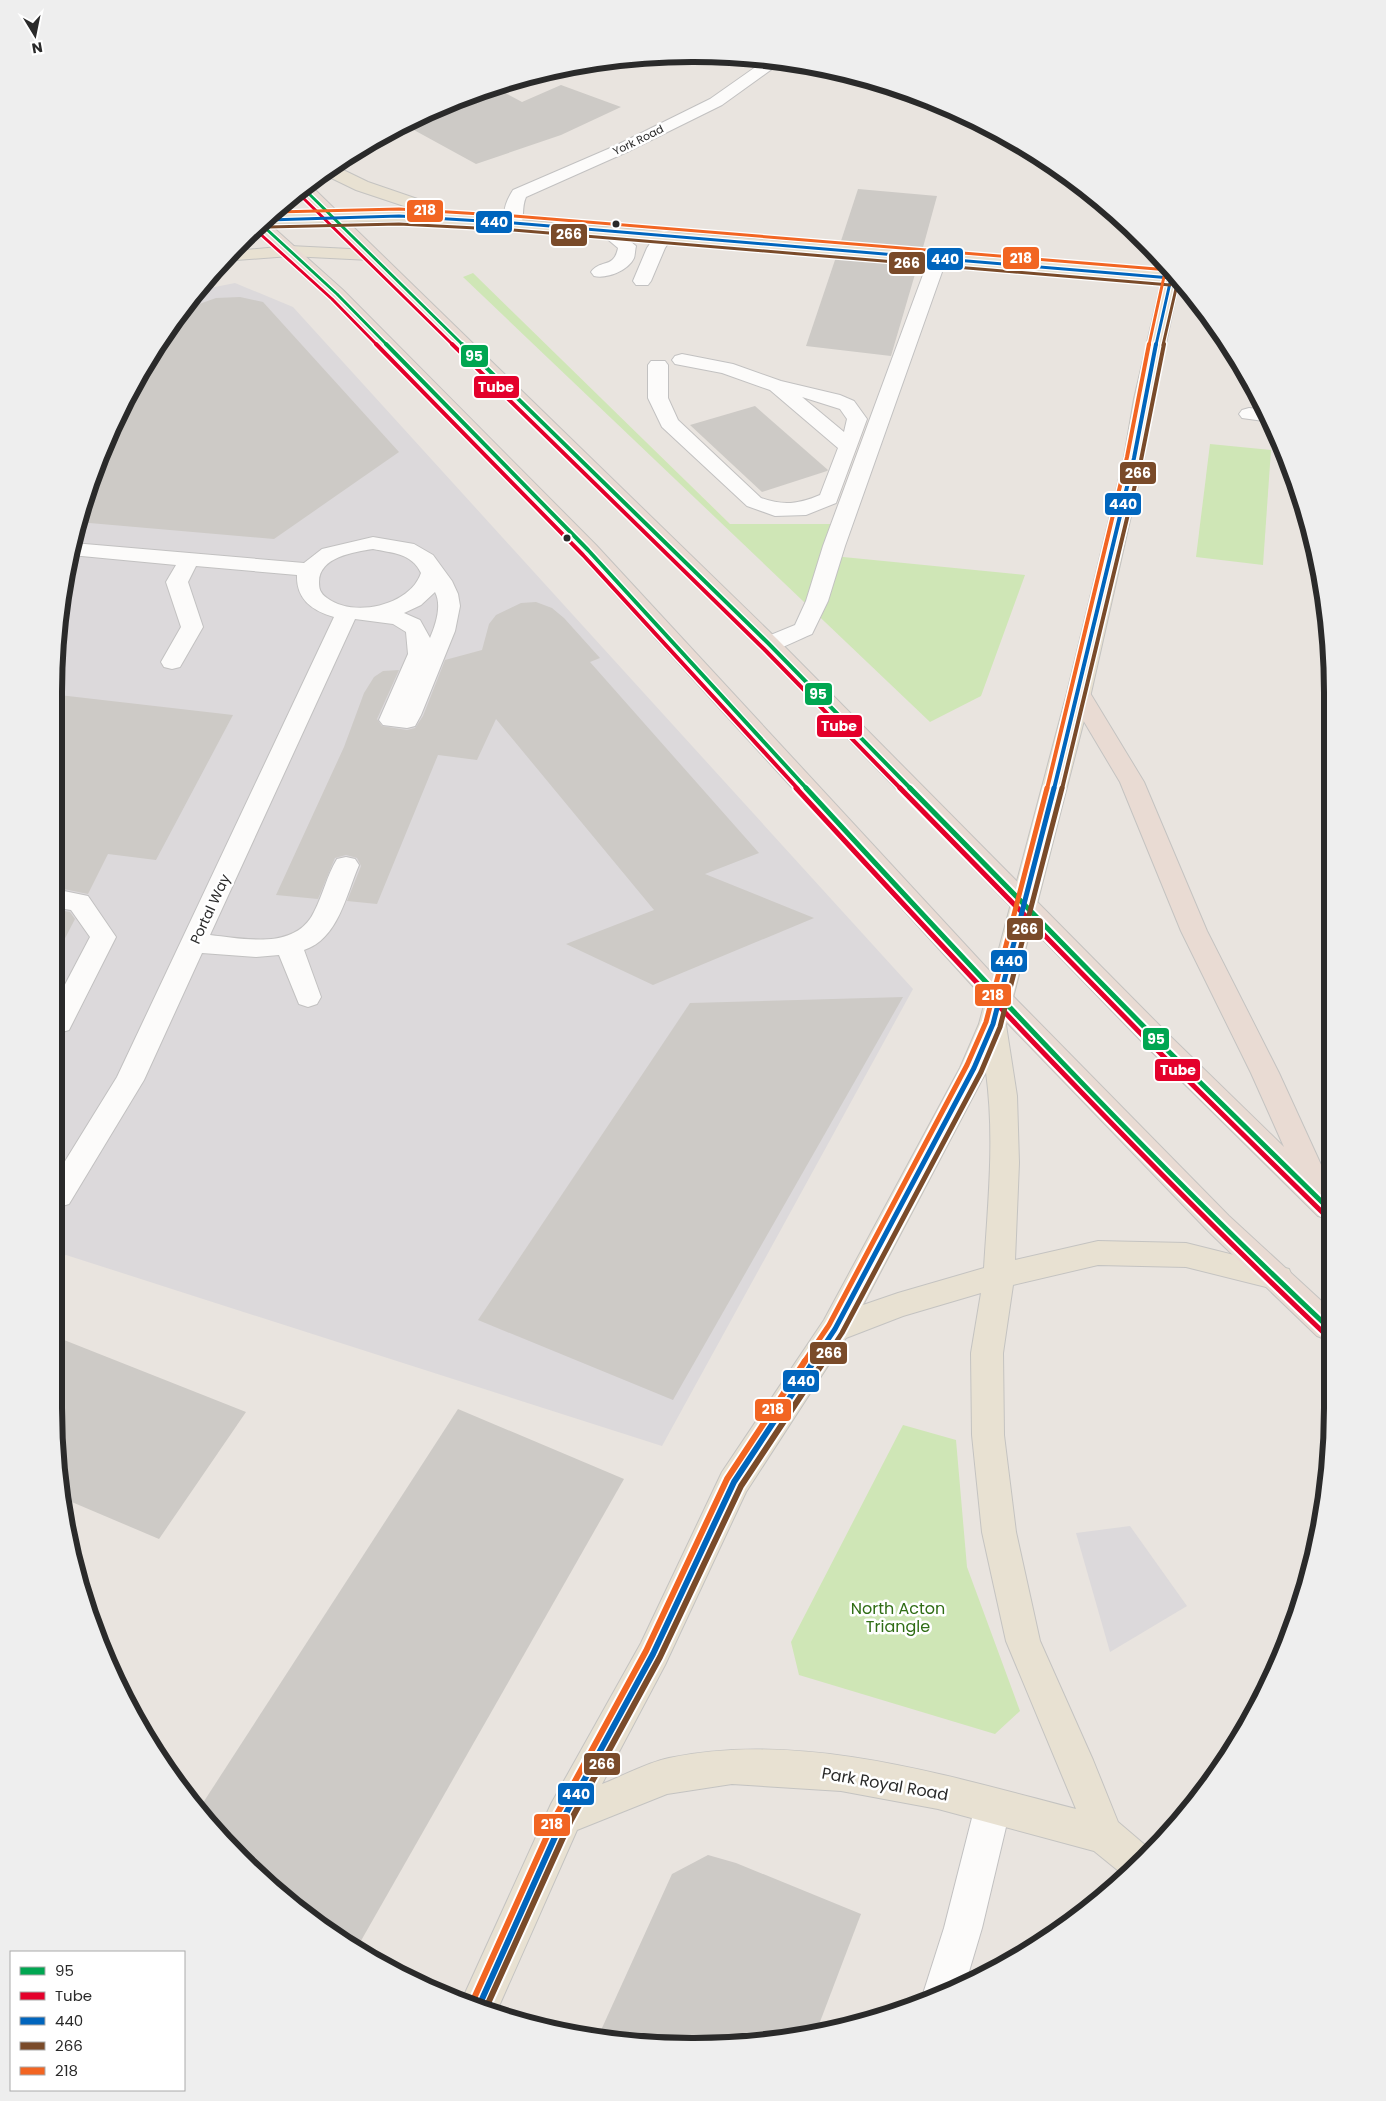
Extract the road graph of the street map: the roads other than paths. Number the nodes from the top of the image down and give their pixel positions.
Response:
1 (766, 67) edge
2 (336, 174) edge
3 (308, 194) edge
4 (334, 217) junction
5 (276, 220) edge
6 (458, 220) junction
7 (514, 223) junction
8 (266, 229) edge
9 (608, 232) junction
10 (664, 236) junction
11 (290, 251) junction
12 (370, 254) junction
13 (239, 256) edge
14 (941, 259) junction
15 (600, 272) dead end
16 (1166, 276) edge
17 (642, 281) dead end
18 (1170, 281) edge
19 (682, 360) dead end
20 (658, 364) dead end
21 (775, 385) junction
22 (1249, 414) dead end
23 (1258, 415) edge
24 (848, 446) junction
25 (80, 550) edge
26 (189, 560) junction
27 (430, 567) junction
28 (310, 570) junction
29 (356, 614) junction
30 (769, 644) junction
31 (172, 662) dead end
32 (1080, 693) junction
33 (346, 865) dead end
34 (62, 899) edge
35 (1025, 903) junction
36 (194, 943) junction
37 (289, 946) junction
38 (308, 997) dead end
39 (997, 1012) junction
40 (62, 1016) edge
41 (62, 1191) edge
42 (1324, 1201) edge
43 (1324, 1204) edge
44 (999, 1276) junction
45 (1278, 1278) junction
46 (1324, 1323) edge
47 (835, 1329) junction
48 (993, 1806) junction
49 (564, 1816) junction
50 (1104, 1835) junction
51 (1133, 1859) edge
52 (945, 1986) edge
53 (481, 2002) edge

1 - 7 street, York Road
2 - 6 main road
3 - 4 highway
4 - 5 main road
4 - 6 main road
4 - 12 highway
6 - 7 main road
7 - 9 main road
8 - 11 highway
9 - 10 main road
9 - 15 street
10 - 14 main road
10 - 17 street
11 - 12 main road
11 - 13 main road
11 - 39 highway
12 - 30 highway
14 - 16 main road
14 - 30 street
18 - 32 main road
19 - 21 street
20 - 24 street
21 - 24 street
21 - 24 street
22 - 23 street
25 - 26 street
26 - 28 street
26 - 31 street
27 - 28 street
27 - 29 street
27 - 29 street
28 - 29 street
29 - 36 street, Portal Way
30 - 35 highway
32 - 35 main road
32 - 42 highway
33 - 37 street
34 - 40 street
35 - 39 main road
35 - 43 highway
36 - 37 street
36 - 41 street, Portal Way
37 - 38 street
39 - 44 main road
39 - 45 highway
39 - 47 main road
44 - 45 main road
44 - 47 main road
44 - 50 main road
45 - 46 highway
47 - 49 main road
48 - 49 main road, Park Royal Road
48 - 50 main road, Park Royal Road
48 - 52 street
49 - 53 main road
50 - 51 main road, Park Royal Road

